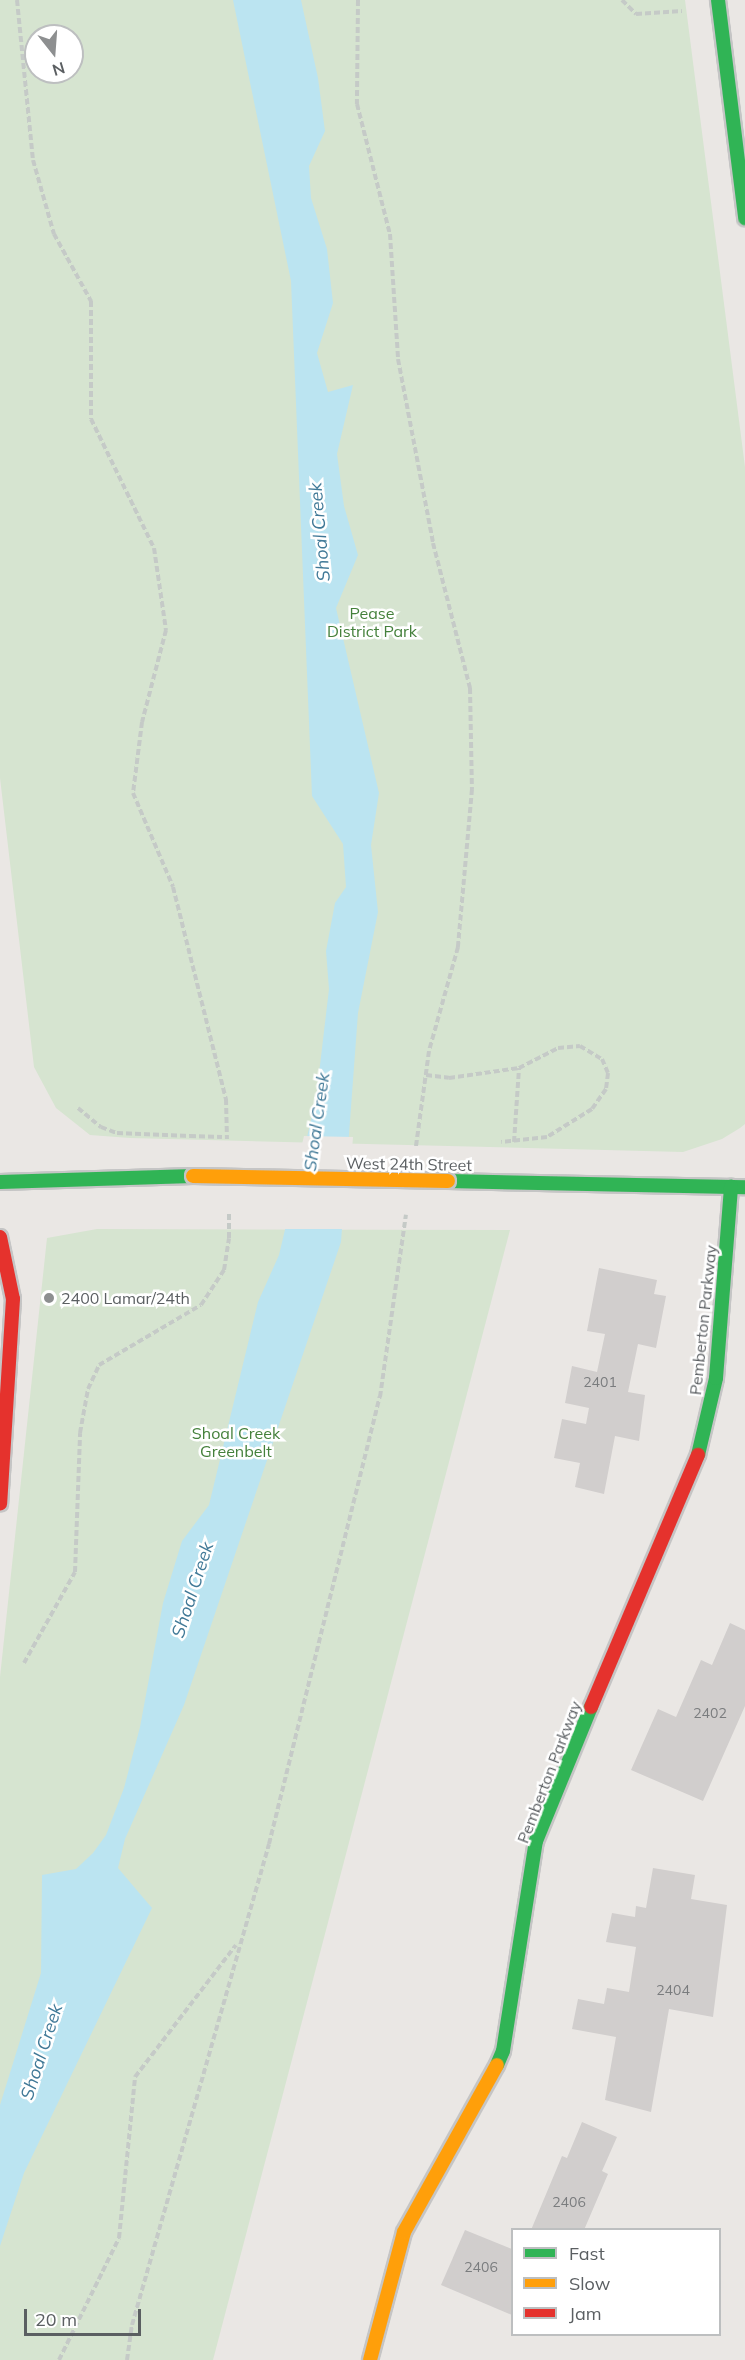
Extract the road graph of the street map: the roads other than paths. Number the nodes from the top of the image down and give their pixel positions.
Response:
1 (718, 3) edge
2 (745, 218) edge
3 (0, 1182) edge
4 (738, 1187) edge
5 (0, 1237) edge
6 (0, 1504) edge
7 (370, 2360) edge

1 - 2 street
3 - 4 street, West 24th Street, bridge
4 - 7 street, Pemberton Parkway
5 - 6 street

